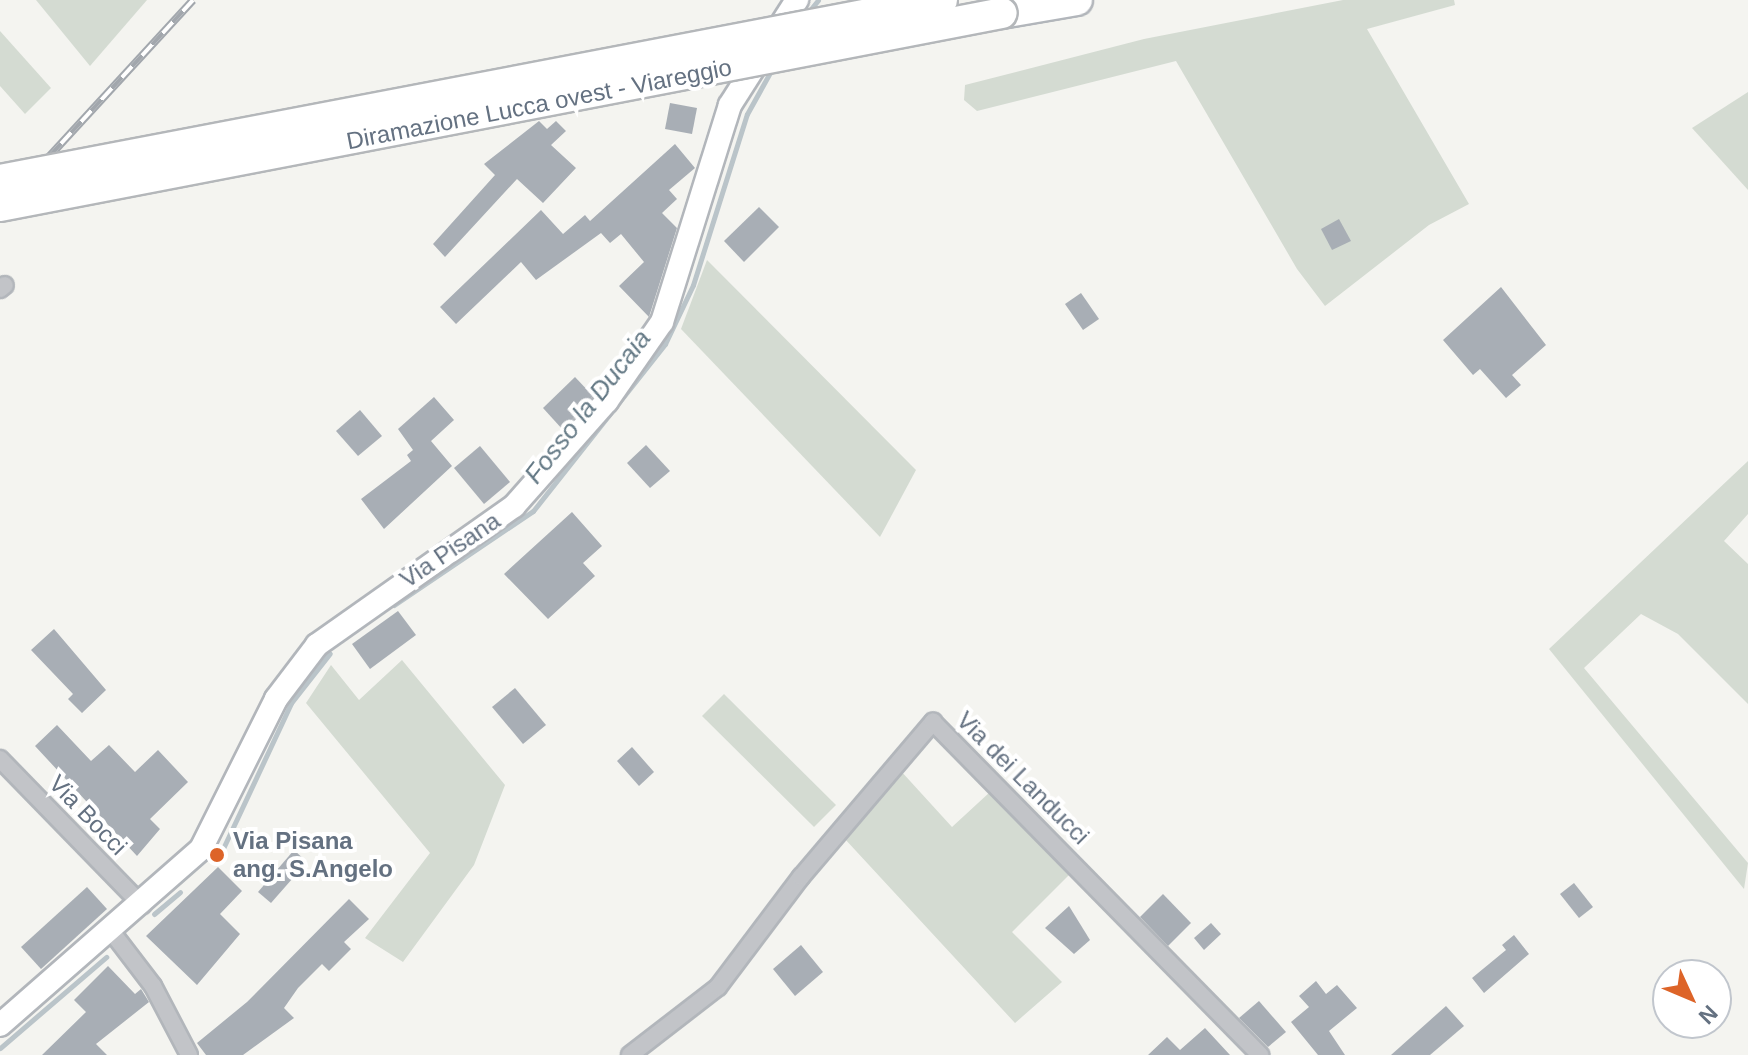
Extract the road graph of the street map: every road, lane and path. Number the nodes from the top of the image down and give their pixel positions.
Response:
1 (797, 0) edge
2 (942, 0) edge
3 (1077, 0) edge
4 (0, 180) edge
5 (0, 206) edge
6 (0, 759) edge
7 (142, 905) junction
8 (111, 931) junction
9 (0, 1025) edge
10 (189, 1055) edge
11 (630, 1055) edge
12 (1260, 1055) edge

1 - 7 main road, Via Pisana
2 - 4 highway, Diramazione Lucca ovest - Viareggio, bridge
3 - 5 highway, Diramazione Lucca ovest - Viareggio, bridge
6 - 7 street, Via Bocci
7 - 8 main road, Via Pisana
8 - 9 main road, Via Pisana
8 - 10 street
11 - 12 street, Via dei Landucci

